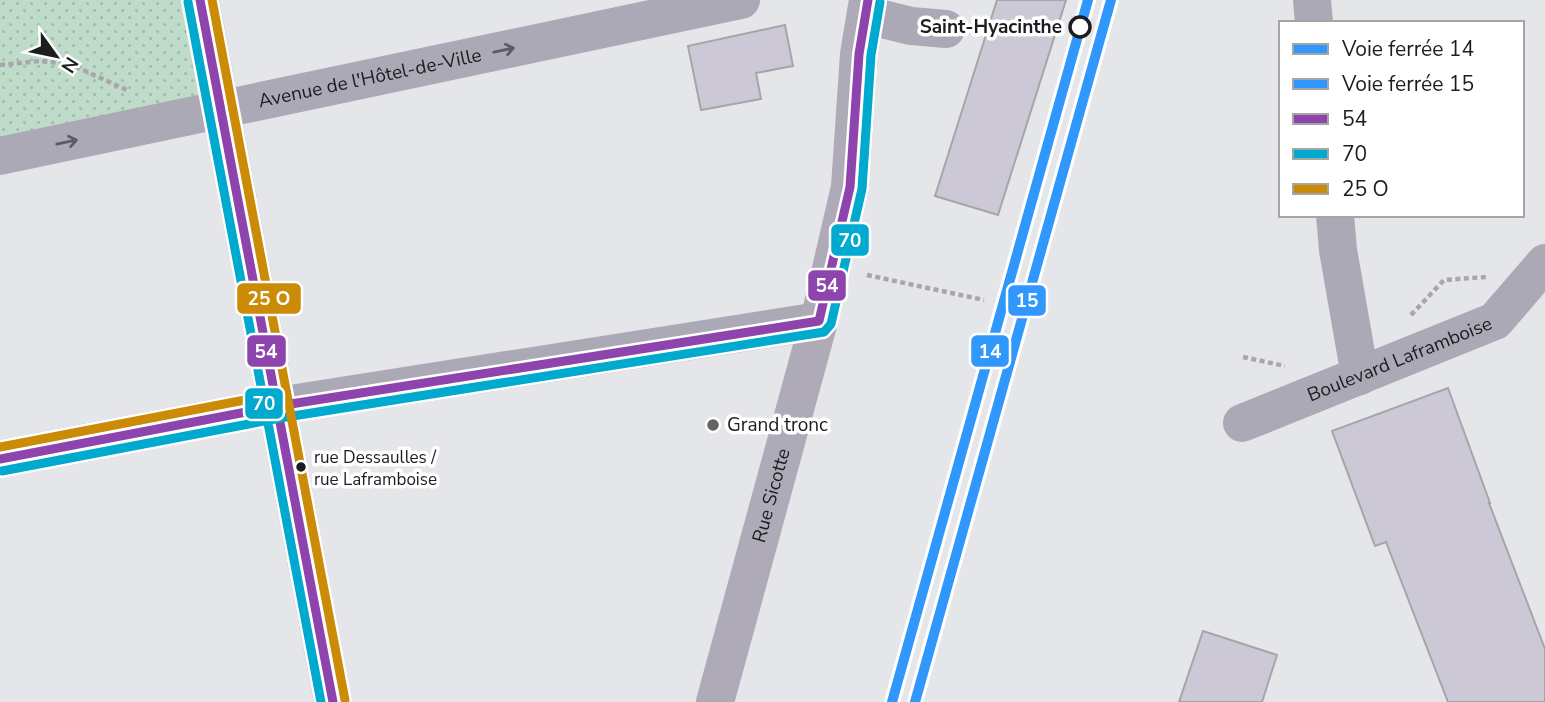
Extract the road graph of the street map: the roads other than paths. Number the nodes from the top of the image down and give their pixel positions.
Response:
1 (200, 0) edge
2 (741, 0) edge
3 (1312, 0) edge
4 (867, 7) edge
5 (1314, 21) edge
6 (946, 29) dead end
7 (205, 113) junction
8 (0, 156) edge
9 (1335, 217) edge
10 (1543, 270) edge
11 (818, 321) junction
12 (1360, 376) junction
13 (278, 406) junction
14 (1242, 423) dead end
15 (0, 459) edge
16 (332, 702) edge
17 (715, 702) edge

1 - 7 main road
7 -> 2 street, Avenue de l'Hôtel-de-Ville
3 - 5 street
4 - 6 street
4 - 11 main road, Rue Sicotte
8 -> 7 street, Avenue de l'Hôtel-de-Ville
7 - 13 main road
9 - 12 street
10 - 12 street, Boulevard Laframboise
11 - 13 street
11 - 17 main road, Rue Sicotte
12 - 14 street, Boulevard Laframboise
13 - 15 street
13 - 16 main road

